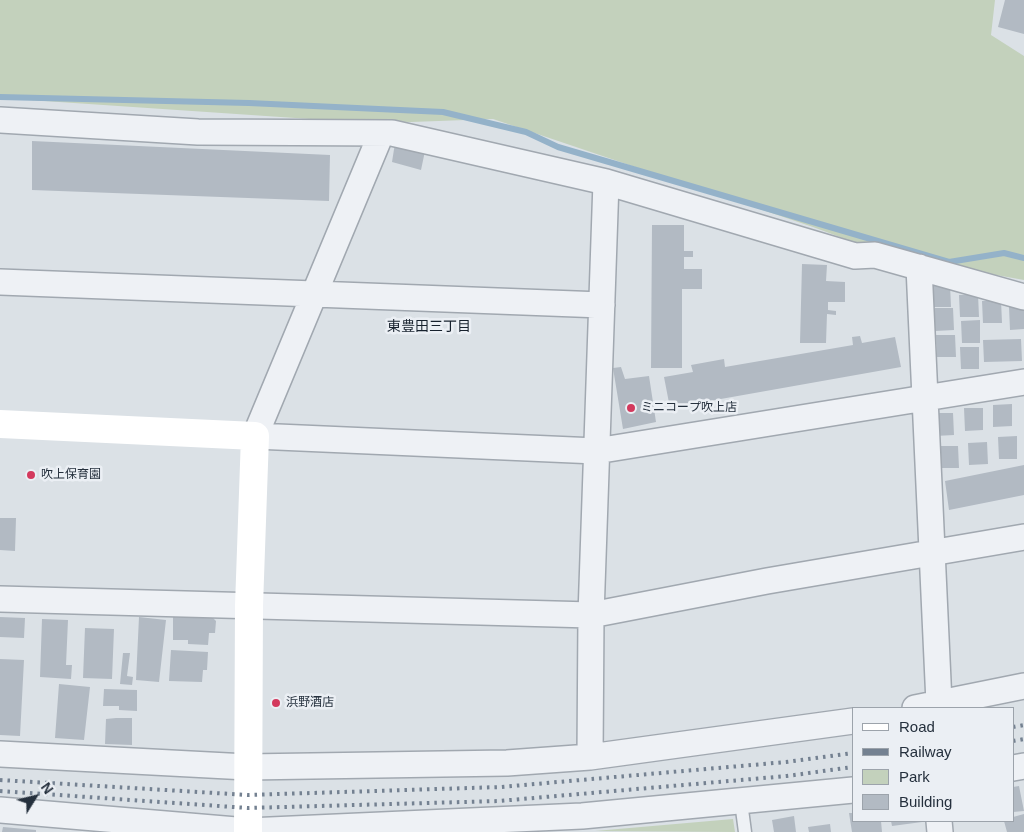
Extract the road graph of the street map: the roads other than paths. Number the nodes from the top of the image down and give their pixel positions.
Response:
1 (0, 120) edge
2 (381, 134) junction
3 (606, 182) junction
4 (919, 267) junction
5 (0, 282) edge
6 (314, 293) junction
7 (1024, 296) edge
8 (602, 304) junction
9 (1024, 382) edge
10 (924, 397) junction
11 (0, 424) edge
12 (255, 436) junction
13 (596, 451) junction
14 (1024, 537) edge
15 (933, 553) junction
16 (0, 599) edge
17 (249, 606) junction
18 (591, 615) junction
19 (1024, 686) edge
20 (939, 703) junction
21 (919, 707) edge
22 (852, 721) edge
23 (0, 754) edge
24 (590, 757) junction
25 (247, 767) junction
26 (852, 790) edge
27 (741, 802) junction
28 (0, 810) edge
29 (583, 824) edge
30 (248, 831) edge
31 (746, 832) edge

1 - 2 street
2 - 3 street
2 - 6 street
3 - 4 street
3 - 8 street
4 - 7 street
4 - 10 street
5 - 6 street
6 - 8 street
6 - 12 street
8 - 13 street
9 - 10 street
10 - 13 street
10 - 15 street
11 - 12 street
12 - 13 street
12 - 17 street
13 - 18 street
14 - 15 street
15 - 18 street
15 - 20 street
16 - 17 street
17 - 18 street
17 - 25 street
18 - 24 street
19 - 20 street
20 - 21 street
22 - 24 street
23 - 25 street
24 - 25 street
25 - 30 street
26 - 27 street
27 - 29 street
27 - 31 lane
28 - 30 street
29 - 30 street

